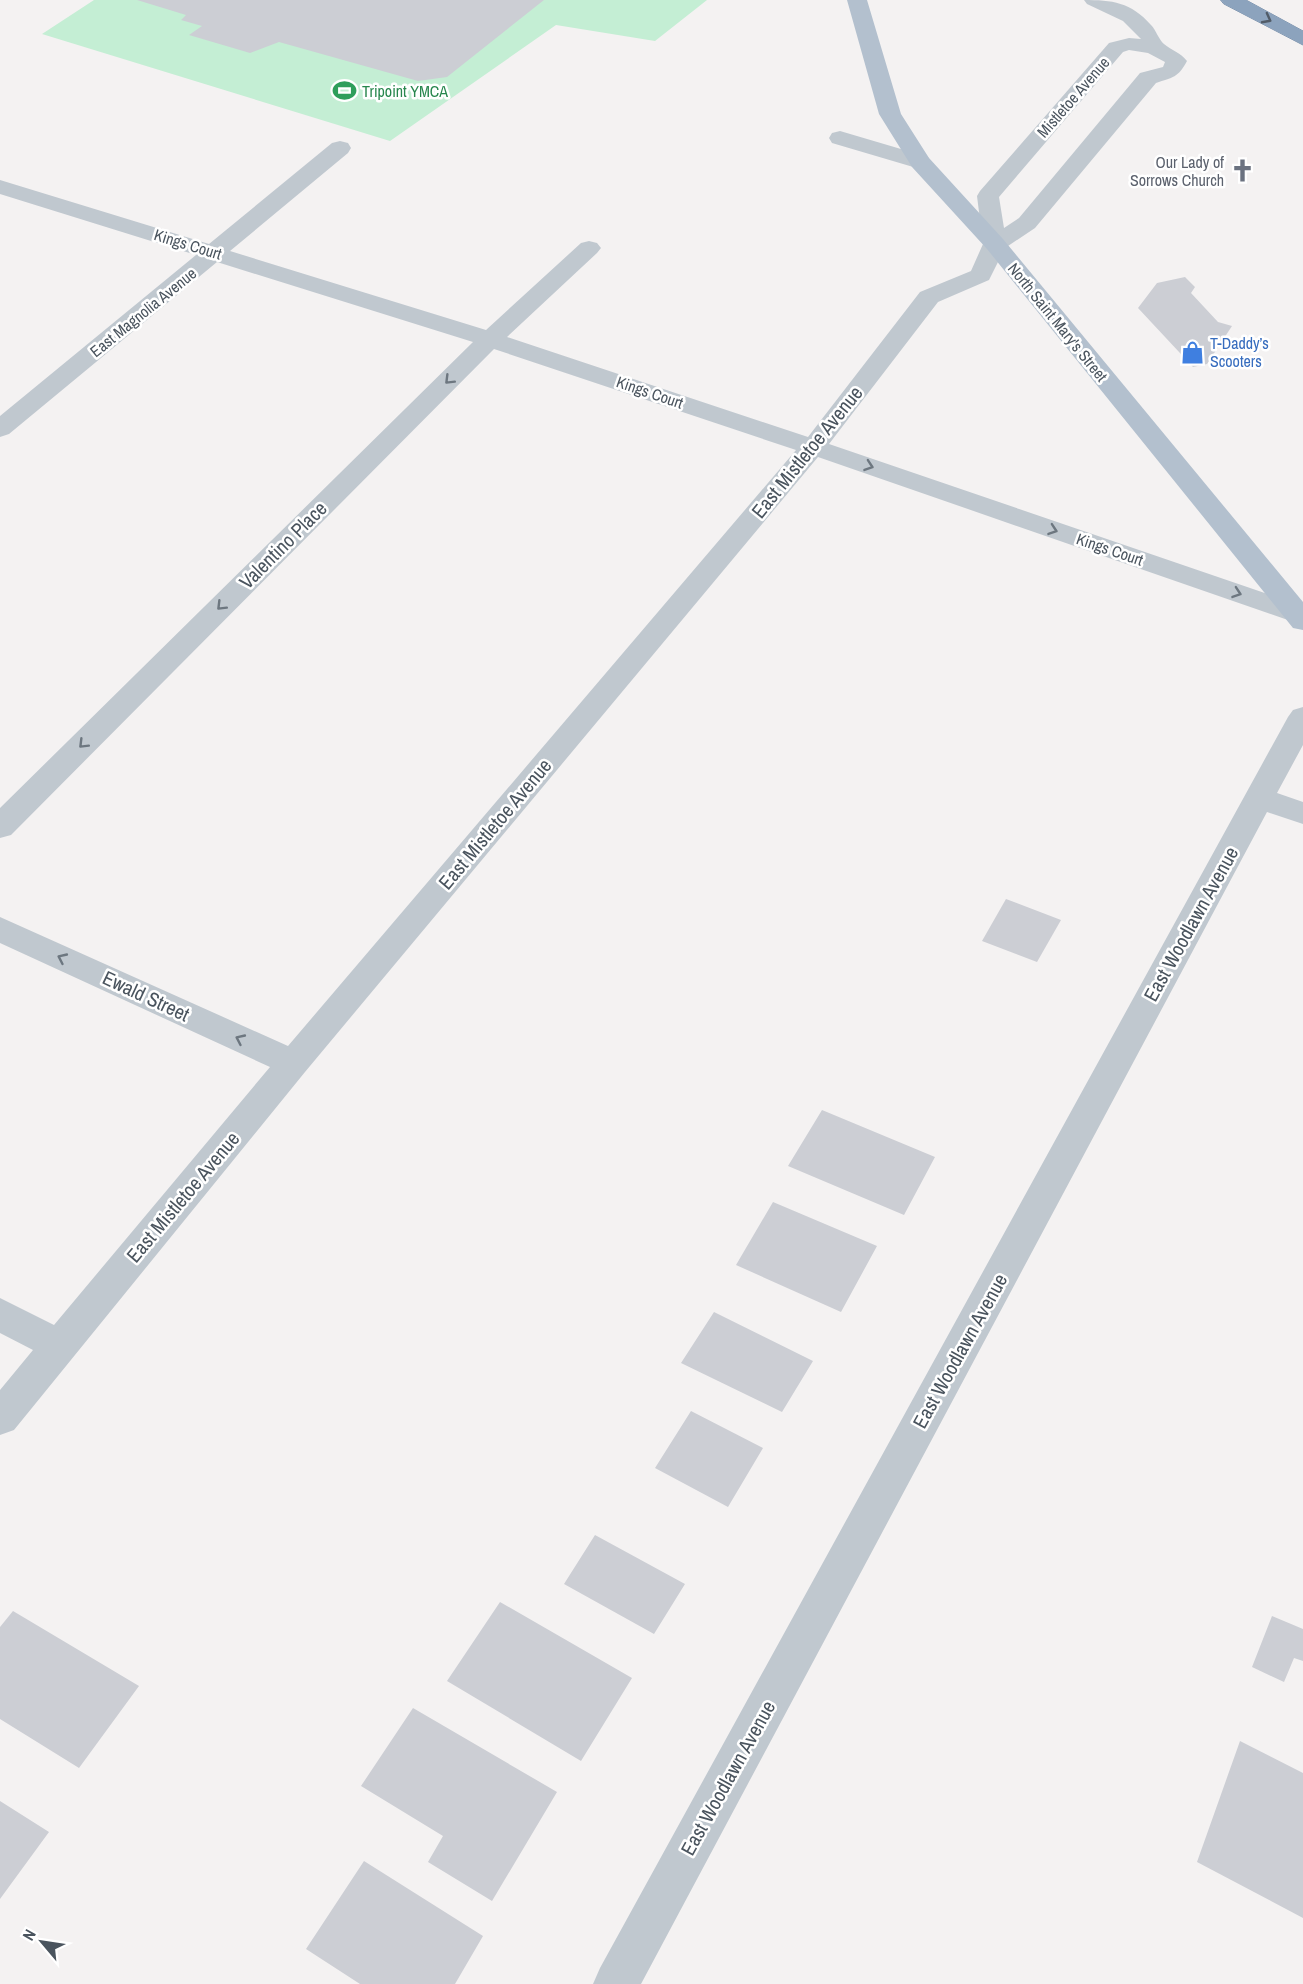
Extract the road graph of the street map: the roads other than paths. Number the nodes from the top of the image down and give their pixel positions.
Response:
1 (857, 0) edge
2 (1094, 0) edge
3 (1231, 0) edge
4 (1303, 39) edge
5 (1155, 47) junction
6 (840, 138) dead end
7 (340, 148) dead end
8 (920, 162) junction
9 (0, 187) edge
10 (995, 244) junction
11 (589, 248) dead end
12 (216, 252) junction
13 (490, 339) junction
14 (0, 429) edge
15 (813, 447) junction
16 (1299, 617) edge
17 (1303, 717) edge
18 (1260, 798) junction
19 (1303, 813) edge
20 (0, 826) edge
21 (0, 929) edge
22 (293, 1063) junction
23 (0, 1314) edge
24 (59, 1346) junction
25 (0, 1418) edge
26 (616, 1984) edge

1 - 8 main road, North Saint Mary's Street
2 - 5 street
3 -> 4 highway
5 - 10 street, Mistletoe Avenue
5 - 10 street
6 - 8 street
7 - 12 street, East Magnolia Avenue
8 - 10 main road, North Saint Mary's Street
9 - 12 street, Kings Court
10 - 15 street, East Mistletoe Avenue
10 - 16 main road, North Saint Mary's Street
11 - 13 street, Valentino Place
12 - 13 street, Kings Court
12 - 14 street, East Magnolia Avenue
13 - 15 street, Kings Court
13 -> 20 street, Valentino Place
15 -> 16 street, Kings Court
15 - 22 street, East Mistletoe Avenue
17 - 18 street, East Woodlawn Avenue
18 - 19 street
18 - 26 street, East Woodlawn Avenue
22 -> 21 street, Ewald Street
22 - 24 street, East Mistletoe Avenue
23 - 24 street
24 - 25 street, East Mistletoe Avenue

